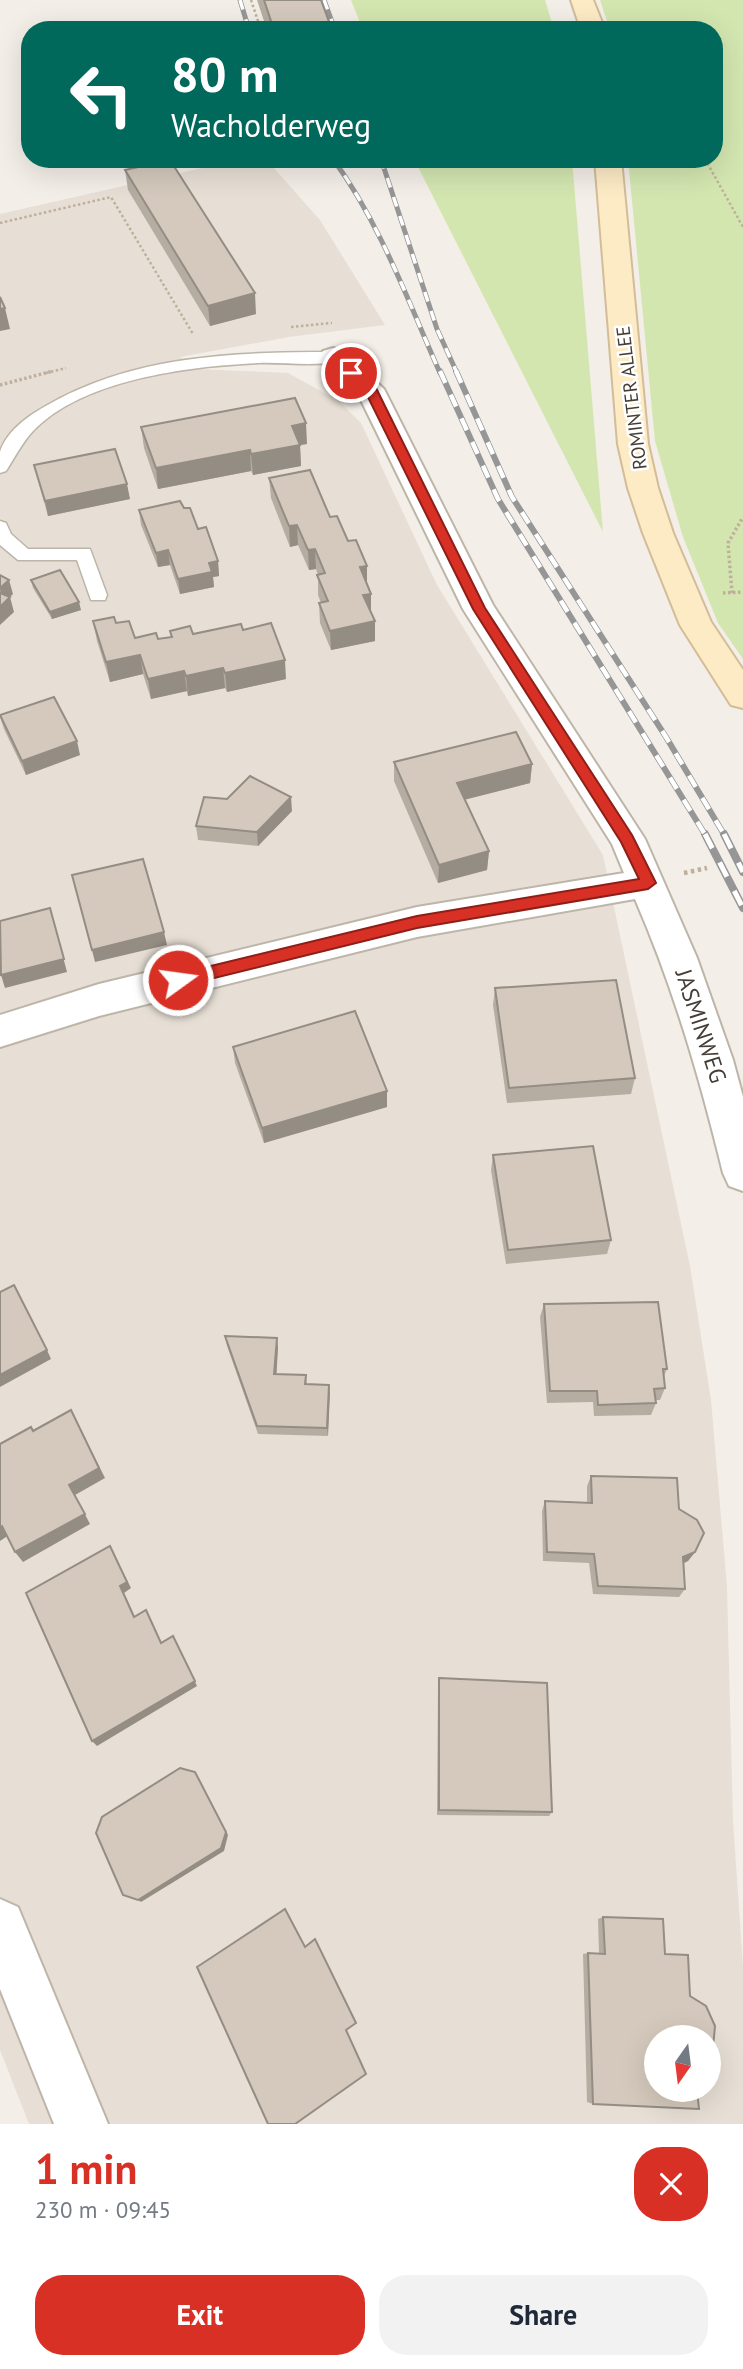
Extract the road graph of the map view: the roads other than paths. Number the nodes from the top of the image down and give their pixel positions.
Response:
1 (582, 0) edge
2 (590, 21) edge
3 (609, 168) edge
4 (333, 356) joint
5 (0, 467) edge
6 (1, 532) edge
7 (98, 595) dead end
8 (743, 696) edge
9 (648, 883) junction
10 (0, 1031) edge
11 (743, 1172) edge
12 (0, 1925) edge
13 (81, 2124) edge

1 - 2 street
3 - 8 street, ROMINTER ALLEE
4 - 5 lane
4 - 9 street, JASMINWEG
6 - 7 lane
9 - 10 street
9 - 11 street, JASMINWEG
12 - 13 street

